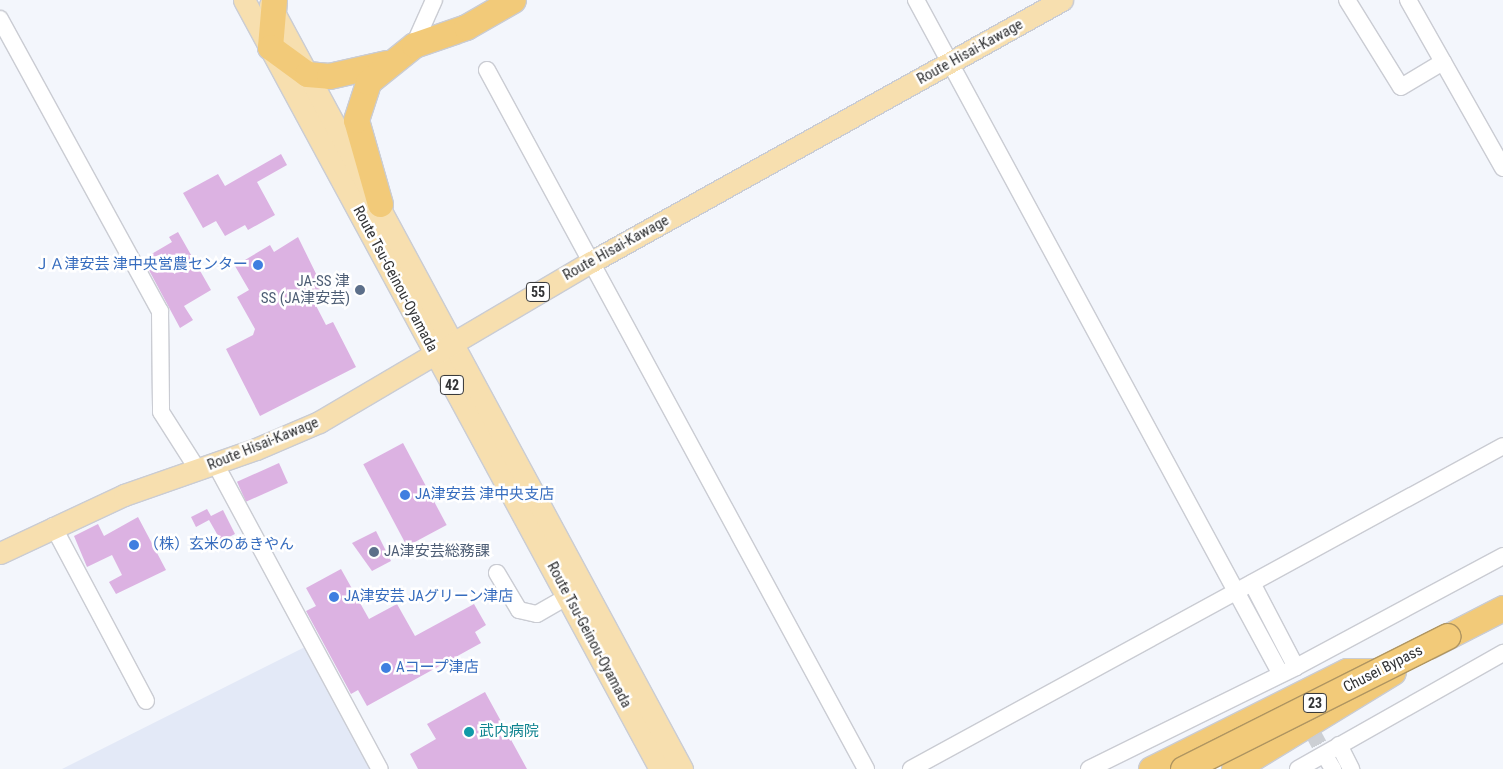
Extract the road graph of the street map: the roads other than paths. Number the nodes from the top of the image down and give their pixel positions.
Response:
1 (244, 0) edge
2 (434, 0) edge
3 (513, 0) edge
4 (916, 0) edge
5 (1062, 0) edge
6 (1347, 0) edge
7 (1408, 0) edge
8 (271, 2) edge
9 (0, 19) edge
10 (414, 44) junction
11 (270, 47) junction
12 (1443, 62) junction
13 (386, 63) junction
14 (950, 63) junction
15 (487, 70) dead end
16 (307, 74) junction
17 (1503, 168) edge
18 (380, 204) junction
19 (591, 262) junction
20 (443, 348) junction
21 (1503, 446) edge
22 (207, 467) junction
23 (53, 526) junction
24 (0, 553) edge
25 (1503, 556) edge
26 (497, 573) dead end
27 (1252, 583) junction
28 (576, 592) junction
29 (1232, 594) junction
30 (1503, 608) edge
31 (1447, 636) junction
32 (1503, 653) edge
33 (1296, 667) junction
34 (1274, 674) junction
35 (146, 701) dead end
36 (1339, 745) junction
37 (1323, 764) edge
38 (380, 769) edge
39 (660, 769) edge
40 (682, 769) edge
41 (866, 769) edge
42 (911, 769) edge
43 (1089, 769) edge
44 (1150, 769) edge
45 (1183, 769) edge
46 (1234, 769) edge
47 (1298, 769) edge
48 (1351, 769) edge

1 - 11 main road, Route Tsu-Geinou-Oyamada / 42
2 - 10 street
3 - 10 highway
4 - 14 street
5 - 14 main road, Route Hisai-Kawage / 55
6 - 12 street
7 - 12 street
8 - 11 highway
8 - 16 main road, Route Tsu-Geinou-Oyamada / 42
9 - 22 street
10 - 13 highway
11 - 16 highway
11 - 20 main road, Route Tsu-Geinou-Oyamada / 42
12 - 17 street
13 - 16 highway
13 - 18 highway
14 - 19 main road, Route Hisai-Kawage / 55
14 - 29 street
15 - 19 street
16 - 18 main road, Route Tsu-Geinou-Oyamada / 42
18 - 20 main road, Route Tsu-Geinou-Oyamada / 42
19 - 20 main road, Route Hisai-Kawage / 55
19 - 41 street
20 - 22 main road, Route Hisai-Kawage / 55
20 - 28 main road, Route Tsu-Geinou-Oyamada / 42
21 - 27 street
22 - 23 main road, Route Hisai-Kawage / 55
22 - 38 street
23 - 24 main road, Route Hisai-Kawage / 55
23 - 35 street
25 - 33 street
26 - 28 street
27 - 29 street
27 - 33 street
28 - 39 main road, Route Tsu-Geinou-Oyamada / 42
28 - 40 main road, Route Tsu-Geinou-Oyamada / 42
29 - 34 street
29 - 42 street
30 - 31 highway, Chusei Bypass / 23
31 - 44 highway
31 - 45 highway, Chusei Bypass / 23, bridge
31 - 46 highway
32 - 36 street
33 - 34 street
34 - 43 street
36 - 37 street
36 - 48 street
37 - 47 street

